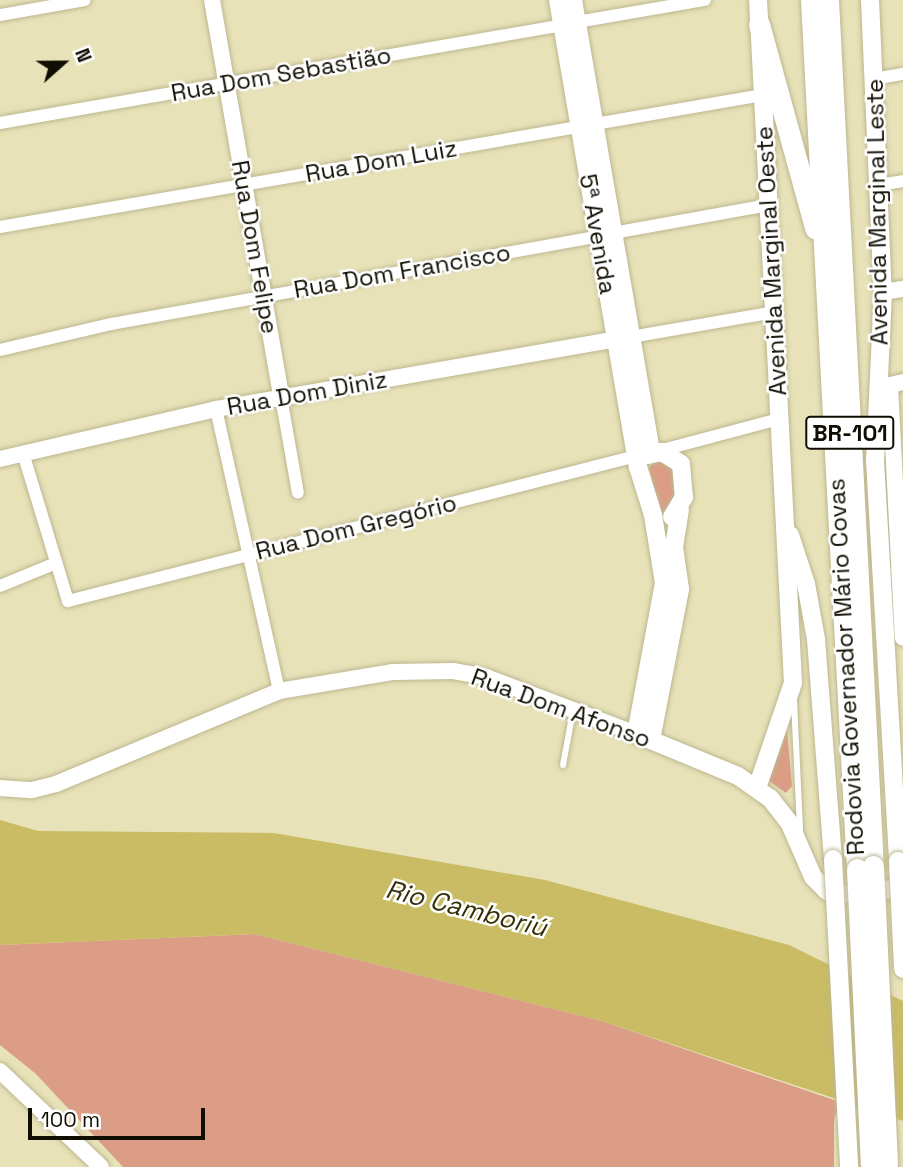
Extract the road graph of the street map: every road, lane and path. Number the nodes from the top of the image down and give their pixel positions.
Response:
1 (85, 0) edge
2 (212, 0) edge
3 (558, 0) edge
4 (573, 0) edge
5 (705, 0) edge
6 (758, 0) edge
7 (811, 0) edge
8 (828, 0) edge
9 (870, 0) edge
10 (0, 15) edge
11 (570, 24) junction
12 (759, 24) junction
13 (903, 74) edge
14 (873, 79) junction
15 (227, 84) junction
16 (763, 95) junction
17 (0, 123) edge
18 (587, 125) junction
19 (903, 181) edge
20 (244, 185) junction
21 (878, 185) junction
22 (768, 205) junction
23 (0, 227) edge
24 (606, 234) junction
25 (825, 266) junction
26 (903, 289) edge
27 (883, 292) junction
28 (264, 296) junction
29 (774, 312) junction
30 (624, 338) junction
31 (0, 350) edge
32 (897, 383) edge
33 (281, 397) junction
34 (216, 409) junction
35 (779, 419) junction
36 (23, 453) junction
37 (645, 456) junction
38 (0, 459) edge
39 (899, 466) edge
40 (298, 493) dead end
41 (680, 509) junction
42 (653, 515) junction
43 (785, 522) junction
44 (901, 548) edge
45 (248, 555) junction
46 (56, 563) junction
47 (0, 586) edge
48 (902, 606) edge
49 (903, 638) edge
50 (793, 683) junction
51 (279, 691) junction
52 (574, 709) junction
53 (644, 737) junction
54 (563, 765) dead end
55 (0, 788) edge
56 (757, 788) junction
57 (801, 849) junction
58 (864, 868) junction
59 (903, 888) edge
60 (903, 969) edge
61 (0, 1071) edge
62 (879, 1166) edge
63 (102, 1167) edge
64 (849, 1167) edge

1 - 10 street
2 - 15 street, Rua Dom Felipe
3 - 11 main road, 5ª Avenida
4 - 11 main road, 5ª Avenida
5 - 11 street, Rua Dom Sebastião
6 - 12 main road, Avenida Marginal Oeste
7 - 25 highway, Rodovia Governador Mário Covas / BR-101
8 - 58 highway, Rodovia Governador Mário Covas / BR-101
9 - 14 main road, Avenida Marginal Leste
11 - 15 street, Rua Dom Sebastião
11 - 18 main road, 5ª Avenida
12 - 16 main road, Avenida Marginal Oeste
12 - 25 highway
13 - 14 street
14 - 21 main road, Avenida Marginal Leste
15 - 17 street, Rua Dom Sebastião
15 - 20 street, Rua Dom Felipe
16 - 18 street, Rua Dom Luiz
16 - 22 main road, Avenida Marginal Oeste
18 - 20 street, Rua Dom Luiz
18 - 24 main road, 5ª Avenida
19 - 21 street
20 - 23 street, Rua Dom Luiz
20 - 28 street, Rua Dom Felipe
21 - 27 main road, Avenida Marginal Leste
22 - 24 street, Rua Dom Francisco
22 - 29 main road, Avenida Marginal Oeste
24 - 28 street, Rua Dom Francisco
24 - 30 main road, 5ª Avenida
25 - 58 highway, Rodovia Governador Mário Covas / BR-101
26 - 27 street
27 - 60 main road, Avenida Marginal Leste, bridge
28 - 31 street, Rua Dom Francisco
28 - 33 street, Rua Dom Felipe
29 - 30 street, Rua Dom Diniz
29 - 35 main road, Avenida Marginal Oeste
30 - 33 street, Rua Dom Diniz
30 - 37 main road, 5ª Avenida
32 - 39 street
33 - 34 street, Rua Dom Diniz
33 - 40 street, Rua Dom Felipe
34 - 36 street, Rua Dom Diniz
34 - 45 street
35 - 37 street, Rua Dom Gregório
35 - 43 main road, Avenida Marginal Oeste
36 - 38 street, Rua Dom Diniz
36 - 46 street
37 - 41 main road
37 - 42 main road, 5ª Avenida
37 - 45 street, Rua Dom Gregório
39 - 44 street
41 - 42 main road
41 - 53 main road
42 - 53 main road
43 - 50 main road, Avenida Marginal Oeste
43 - 64 main road, Avenida Marginal Oeste, bridge
44 - 48 street
45 - 46 street, Rua Dom Gregório
45 - 51 street
46 - 47 street
48 - 49 street
50 - 56 main road, Avenida Marginal Oeste
50 - 57 lane
51 - 52 street, Rua Dom Afonso
51 - 55 street, Rua Dom Afonso
52 - 53 street, Rua Dom Afonso
52 - 54 lane
53 - 56 main road, Rua Dom Afonso
56 - 57 main road, Rua Dom Afonso
57 - 59 main road, Rua Dom Afonso
58 - 62 highway, Rodovia Governador Mário Covas / BR-101, bridge
61 - 63 street

